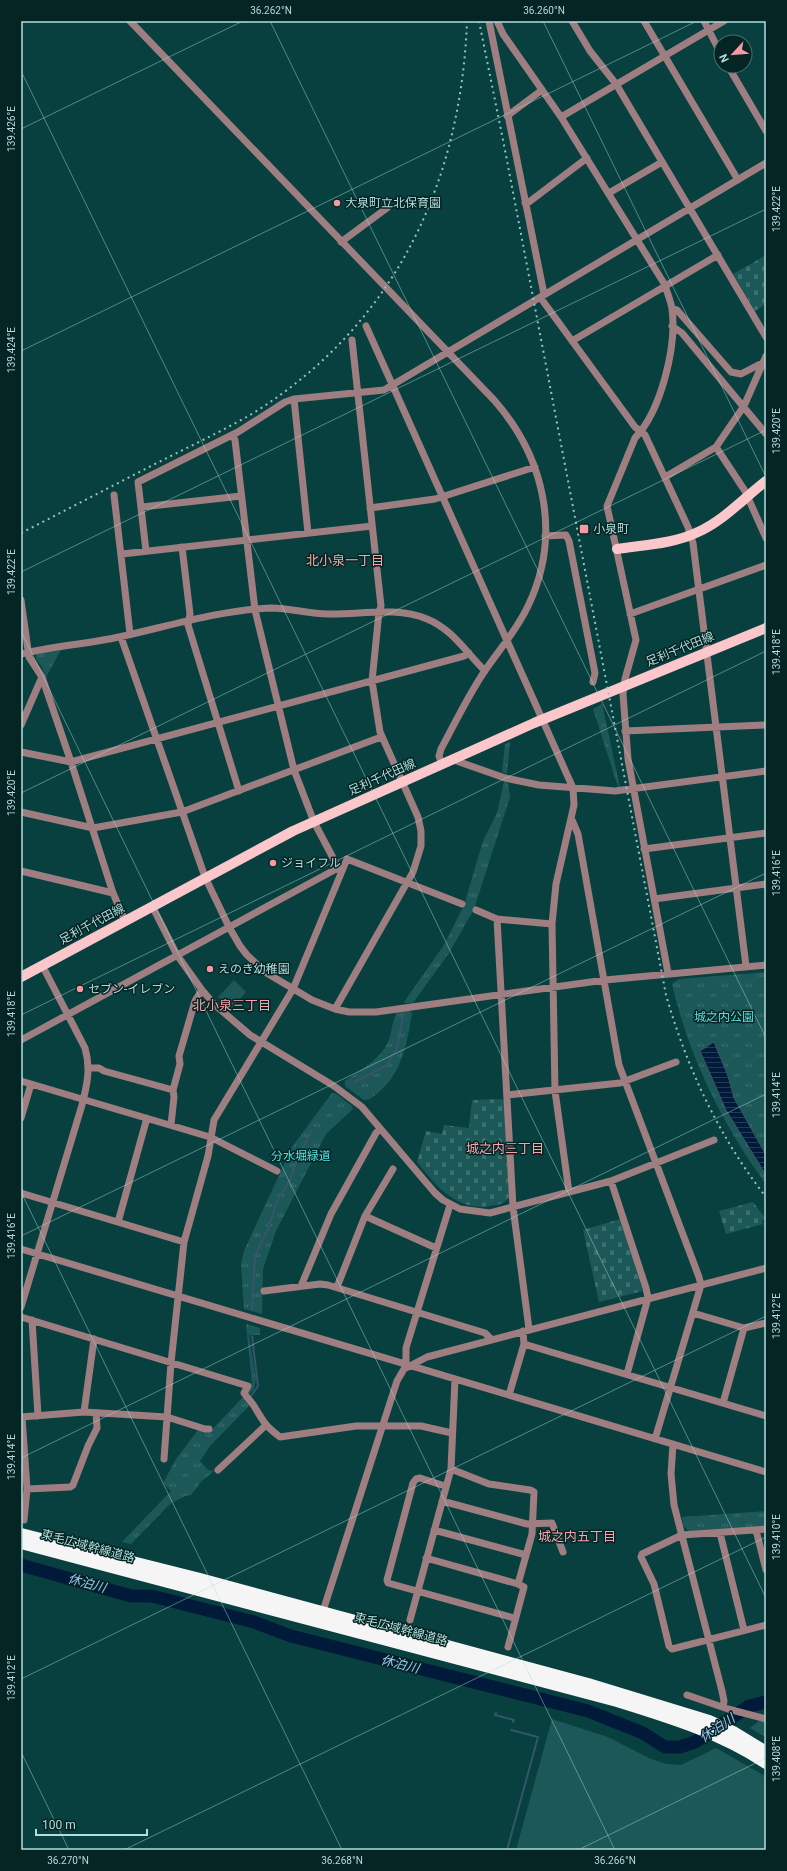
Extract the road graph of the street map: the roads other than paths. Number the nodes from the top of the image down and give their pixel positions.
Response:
1 (130, 21) edge
2 (488, 21) edge
3 (497, 21) edge
4 (572, 21) edge
5 (644, 21) edge
6 (704, 21) edge
7 (724, 21) edge
8 (708, 30) junction
9 (713, 39) edge
10 (664, 57) junction
11 (733, 74) edge
12 (616, 84) junction
13 (542, 90) junction
14 (507, 116) junction
15 (561, 117) junction
16 (766, 131) edge
17 (587, 158) junction
18 (662, 162) junction
19 (766, 163) edge
20 (738, 180) junction
21 (609, 193) junction
22 (525, 204) junction
23 (387, 208) dead end
24 (690, 208) junction
25 (637, 239) junction
26 (341, 242) junction
27 (718, 255) junction
28 (665, 285) junction
29 (542, 295) junction
30 (672, 309) junction
31 (366, 326) dead end
32 (672, 326) junction
33 (766, 337) edge
34 (352, 340) dead end
35 (572, 341) junction
36 (704, 341) junction
37 (696, 349) junction
38 (447, 352) junction
39 (765, 359) edge
40 (392, 385) junction
41 (358, 392) junction
42 (294, 399) junction
43 (744, 406) junction
44 (642, 431) junction
45 (232, 434) junction
46 (766, 434) edge
47 (716, 447) junction
48 (535, 467) junction
49 (665, 477) junction
50 (766, 480) edge
51 (114, 495) dead end
52 (241, 496) junction
53 (442, 496) junction
54 (747, 496) junction
55 (142, 507) junction
56 (370, 508) junction
57 (372, 526) junction
58 (308, 534) junction
59 (691, 535) junction
60 (545, 536) junction
61 (766, 538) edge
62 (247, 540) junction
63 (182, 547) junction
64 (617, 549) junction
65 (146, 551) junction
66 (122, 554) junction
67 (766, 566) edge
68 (699, 590) junction
69 (21, 600) edge
70 (255, 610) junction
71 (379, 612) junction
72 (630, 614) junction
73 (188, 620) junction
74 (766, 628) edge
75 (130, 634) junction
76 (121, 636) junction
77 (508, 639) junction
78 (25, 653) edge
79 (469, 653) junction
80 (706, 653) junction
81 (485, 671) junction
82 (42, 677) junction
83 (372, 681) junction
84 (592, 682) dead end
85 (624, 686) junction
86 (280, 705) junction
87 (543, 720) junction
88 (217, 723) junction
89 (21, 725) edge
90 (766, 725) edge
91 (715, 728) junction
92 (626, 731) junction
93 (381, 737) junction
94 (157, 739) junction
95 (21, 752) edge
96 (456, 758) junction
97 (71, 762) junction
98 (442, 764) junction
99 (294, 770) junction
100 (766, 772) edge
101 (722, 778) junction
102 (402, 782) junction
103 (573, 788) junction
104 (634, 789) junction
105 (239, 791) junction
106 (21, 812) edge
107 (182, 812) junction
108 (572, 820) junction
109 (314, 822) junction
110 (93, 828) junction
111 (766, 833) edge
112 (730, 838) junction
113 (644, 849) junction
114 (340, 870) junction
115 (21, 871) edge
116 (205, 877) junction
117 (406, 883) junction
118 (766, 884) edge
119 (736, 889) junction
120 (113, 893) junction
121 (654, 899) junction
122 (462, 904) dead end
123 (152, 906) junction
124 (476, 910) dead end
125 (497, 919) junction
126 (125, 921) junction
127 (552, 924) junction
128 (229, 927) junction
129 (177, 955) junction
130 (42, 965) junction
131 (766, 965) edge
132 (746, 966) junction
133 (668, 973) junction
134 (21, 977) edge
135 (605, 980) junction
136 (553, 987) junction
137 (293, 989) junction
138 (202, 990) junction
139 (501, 994) junction
140 (335, 1009) junction
141 (67, 1015) junction
142 (21, 1040) edge
143 (261, 1042) junction
144 (676, 1062) dead end
145 (89, 1068) junction
146 (21, 1081) edge
147 (626, 1082) junction
148 (31, 1084) junction
149 (173, 1090) junction
150 (555, 1091) junction
151 (507, 1095) junction
152 (83, 1100) junction
153 (21, 1118) edge
154 (147, 1118) junction
155 (171, 1125) junction
156 (380, 1129) junction
157 (210, 1136) junction
158 (714, 1140) dead end
159 (656, 1164) junction
160 (393, 1169) dead end
161 (277, 1171) dead end
162 (611, 1181) junction
163 (569, 1192) junction
164 (21, 1193) edge
165 (52, 1203) junction
166 (450, 1205) junction
167 (513, 1207) junction
168 (365, 1216) junction
169 (118, 1222) junction
170 (184, 1242) junction
171 (436, 1248) junction
172 (21, 1249) edge
173 (37, 1254) junction
174 (766, 1268) edge
175 (701, 1284) junction
176 (301, 1286) junction
177 (336, 1287) junction
178 (264, 1291) dead end
179 (179, 1296) junction
180 (648, 1298) junction
181 (21, 1307) edge
182 (416, 1312) junction
183 (693, 1313) junction
184 (21, 1317) edge
185 (32, 1320) junction
186 (766, 1323) edge
187 (744, 1328) junction
188 (526, 1330) junction
189 (94, 1339) junction
190 (491, 1339) junction
191 (524, 1344) junction
192 (171, 1362) junction
193 (408, 1365) junction
194 (627, 1374) junction
195 (455, 1379) junction
196 (671, 1387) junction
197 (509, 1395) junction
198 (723, 1403) junction
199 (84, 1412) junction
200 (96, 1414) junction
201 (38, 1416) junction
202 (766, 1416) edge
203 (22, 1417) edge
204 (167, 1417) junction
205 (265, 1426) junction
206 (383, 1426) junction
207 (209, 1429) dead end
208 (452, 1433) junction
209 (655, 1439) junction
210 (674, 1444) junction
211 (164, 1459) dead end
212 (451, 1469) junction
213 (218, 1470) dead end
214 (766, 1472) edge
215 (445, 1486) junction
216 (27, 1489) junction
217 (442, 1501) junction
218 (24, 1520) dead end
219 (533, 1525) junction
220 (766, 1529) edge
221 (434, 1530) junction
222 (756, 1530) junction
223 (720, 1532) junction
224 (21, 1534) edge
225 (682, 1535) junction
226 (21, 1543) edge
227 (563, 1552) dead end
228 (526, 1555) junction
229 (426, 1558) junction
230 (766, 1570) edge
231 (518, 1584) junction
232 (417, 1591) junction
233 (321, 1617) junction
234 (514, 1618) junction
235 (410, 1620) dead end
236 (766, 1625) edge
237 (744, 1630) junction
238 (709, 1639) junction
239 (508, 1647) dead end
240 (687, 1695) dead end
241 (725, 1708) junction
242 (766, 1719) edge
243 (728, 1736) junction
244 (766, 1752) edge
245 (766, 1763) edge

1 - 26 street
2 - 14 street
3 - 13 street
4 - 12 street
5 - 10 street
6 - 8 street
7 - 8 street
8 - 9 street
8 - 10 street
10 - 12 street
10 - 20 street
11 - 16 street
12 - 15 street
12 - 18 street
13 - 14 street
13 - 15 street
14 - 22 street
15 - 17 street
17 - 21 street
17 - 22 street
18 - 21 street
18 - 24 street
19 - 20 street
20 - 24 street
21 - 25 street
22 - 29 street
23 - 26 street
24 - 25 street
24 - 27 street
25 - 28 street
25 - 29 street
26 - 38 street
27 - 28 street
27 - 33 street
28 - 30 street
28 - 35 street
29 - 35 street
29 - 38 street
30 - 32 street
30 - 36 street
31 - 40 street
32 - 37 street
32 - 44 street
34 - 41 street
35 - 44 street
36 - 37 street
36 - 39 street
37 - 43 street
38 - 40 street
38 - 48 street
39 - 43 street
40 - 41 street
40 - 53 street
41 - 42 street
41 - 56 street
42 - 45 street
42 - 58 street
43 - 46 street
43 - 47 street
44 - 49 street
44 - 64 street
45 - 52 street
45 - 55 street
47 - 49 street
47 - 54 street
48 - 53 street
48 - 60 street
49 - 59 street
50 - 54 main road
51 - 66 street
52 - 55 street
52 - 62 street
53 - 56 street
53 - 77 street
54 - 59 main road
54 - 61 street
55 - 65 street
56 - 57 street
57 - 58 street
57 - 71 street
58 - 62 street
59 - 64 main road
59 - 68 street
60 - 77 street
60 - 84 street
62 - 63 street
62 - 70 street
63 - 65 street
63 - 73 street
64 - 72 street
65 - 66 street
66 - 75 street
67 - 68 street
68 - 72 street
68 - 80 street
69 - 78 street
70 - 71 street
70 - 73 street
70 - 86 street
71 - 79 street
71 - 83 street
72 - 85 street
73 - 75 street
73 - 88 street
74 - 80 main road, 足利千代田線
75 - 76 street
76 - 78 street
76 - 94 street
77 - 81 street
77 - 87 street
78 - 82 street
79 - 81 street
79 - 83 street
80 - 85 main road, 足利千代田線
80 - 91 street
81 - 98 street
82 - 89 street
82 - 97 street
83 - 86 street
83 - 93 street
85 - 87 main road, 足利千代田線
85 - 92 street
86 - 88 street
86 - 99 street
87 - 96 main road, 足利千代田線
87 - 103 street
88 - 94 street
88 - 105 street
90 - 91 street
91 - 92 street
91 - 101 street
92 - 104 street
93 - 99 street
93 - 102 street
94 - 97 street
94 - 107 street
95 - 97 street
96 - 98 main road, 足利千代田線
96 - 103 street
97 - 110 street
98 - 102 main road, 足利千代田線
99 - 105 street
99 - 109 street
100 - 101 street
101 - 104 street
101 - 112 street
102 - 109 main road, 足利千代田線
102 - 117 street
103 - 104 street
103 - 108 street
104 - 113 street
105 - 107 street
106 - 110 street
107 - 110 street
107 - 116 street
108 - 127 street
108 - 135 street
109 - 114 street
109 - 116 main road, 足利千代田線
110 - 120 street
111 - 112 street
112 - 113 street
112 - 119 street
113 - 121 street
114 - 117 street
114 - 128 street
114 - 137 street
115 - 120 street
116 - 123 main road, 足利千代田線
116 - 128 street
117 - 122 street
117 - 140 street
118 - 119 street
119 - 121 street
119 - 132 street
120 - 126 street
121 - 133 street
123 - 126 main road, 足利千代田線
123 - 129 street
124 - 125 street
125 - 127 street
125 - 139 street
126 - 130 main road, 足利千代田線
127 - 136 street
128 - 129 street
128 - 137 street
129 - 138 street
129 - 141 street
130 - 134 main road, 足利千代田線
130 - 141 street
131 - 132 street
132 - 133 street
133 - 135 street
135 - 136 street
135 - 147 street
136 - 139 street
136 - 150 street
137 - 140 street
137 - 143 street
138 - 143 street
138 - 149 street
139 - 140 street
139 - 151 street
141 - 142 street
141 - 145 street
143 - 156 street
143 - 157 street
144 - 147 street
145 - 149 street
145 - 152 street
146 - 148 street
147 - 150 street
147 - 159 street
148 - 152 street
148 - 153 street
149 - 155 street
150 - 151 street
150 - 163 street
151 - 167 street
152 - 154 street
152 - 165 street
154 - 155 street
154 - 169 street
155 - 157 street
156 - 166 street
156 - 176 street
157 - 161 street
157 - 170 street
158 - 159 street
159 - 162 street
159 - 175 street
160 - 168 street
162 - 163 street
162 - 180 street
163 - 167 street
164 - 165 street
165 - 169 street
165 - 173 street
166 - 167 street
166 - 171 street
167 - 188 street
168 - 171 street
168 - 177 street
169 - 170 street
170 - 179 street
171 - 182 street
172 - 173 street
173 - 179 street
173 - 181 street
174 - 175 street
175 - 180 street
175 - 183 street
176 - 177 street
176 - 178 street
177 - 182 street
179 - 192 street
179 - 193 street
180 - 188 street
180 - 194 street
182 - 190 street
182 - 193 street
183 - 187 street
183 - 196 street
184 - 185 street
185 - 189 street
185 - 201 street
186 - 187 street
187 - 198 street
188 - 190 street
188 - 191 street
189 - 192 street
189 - 199 street
190 - 193 street
191 - 194 street
191 - 197 street
192 - 204 street
192 - 205 street
193 - 195 street
193 - 206 street
194 - 196 street
195 - 197 street
195 - 208 street
196 - 198 street
196 - 209 street
197 - 209 street
198 - 202 street
199 - 200 street
199 - 201 street
200 - 204 street
200 - 216 street
201 - 203 street
203 - 216 street
204 - 207 street
204 - 211 street
205 - 206 street
205 - 213 street
206 - 208 street
206 - 233 street
208 - 212 street
209 - 210 street
210 - 214 street
210 - 225 street
212 - 215 street
212 - 219 street
215 - 217 street
215 - 232 street
216 - 218 street
217 - 219 street
217 - 221 street
219 - 227 street
219 - 228 street
220 - 222 street
221 - 228 street
221 - 229 street
222 - 223 street
222 - 230 street
223 - 225 street
223 - 237 street
224 - 233 highway, 東毛広域幹線道路
225 - 238 street
225 - 238 street
226 - 233 highway, 東毛広域幹線道路
228 - 231 street
229 - 231 street
229 - 232 street
231 - 234 street
232 - 234 street
232 - 235 street
233 - 243 highway, 東毛広域幹線道路
234 - 239 street
236 - 237 street
237 - 238 street
238 - 241 street
240 - 241 street
241 - 242 street
243 - 244 highway, 東毛広域幹線道路
243 - 245 highway, 東毛広域幹線道路

